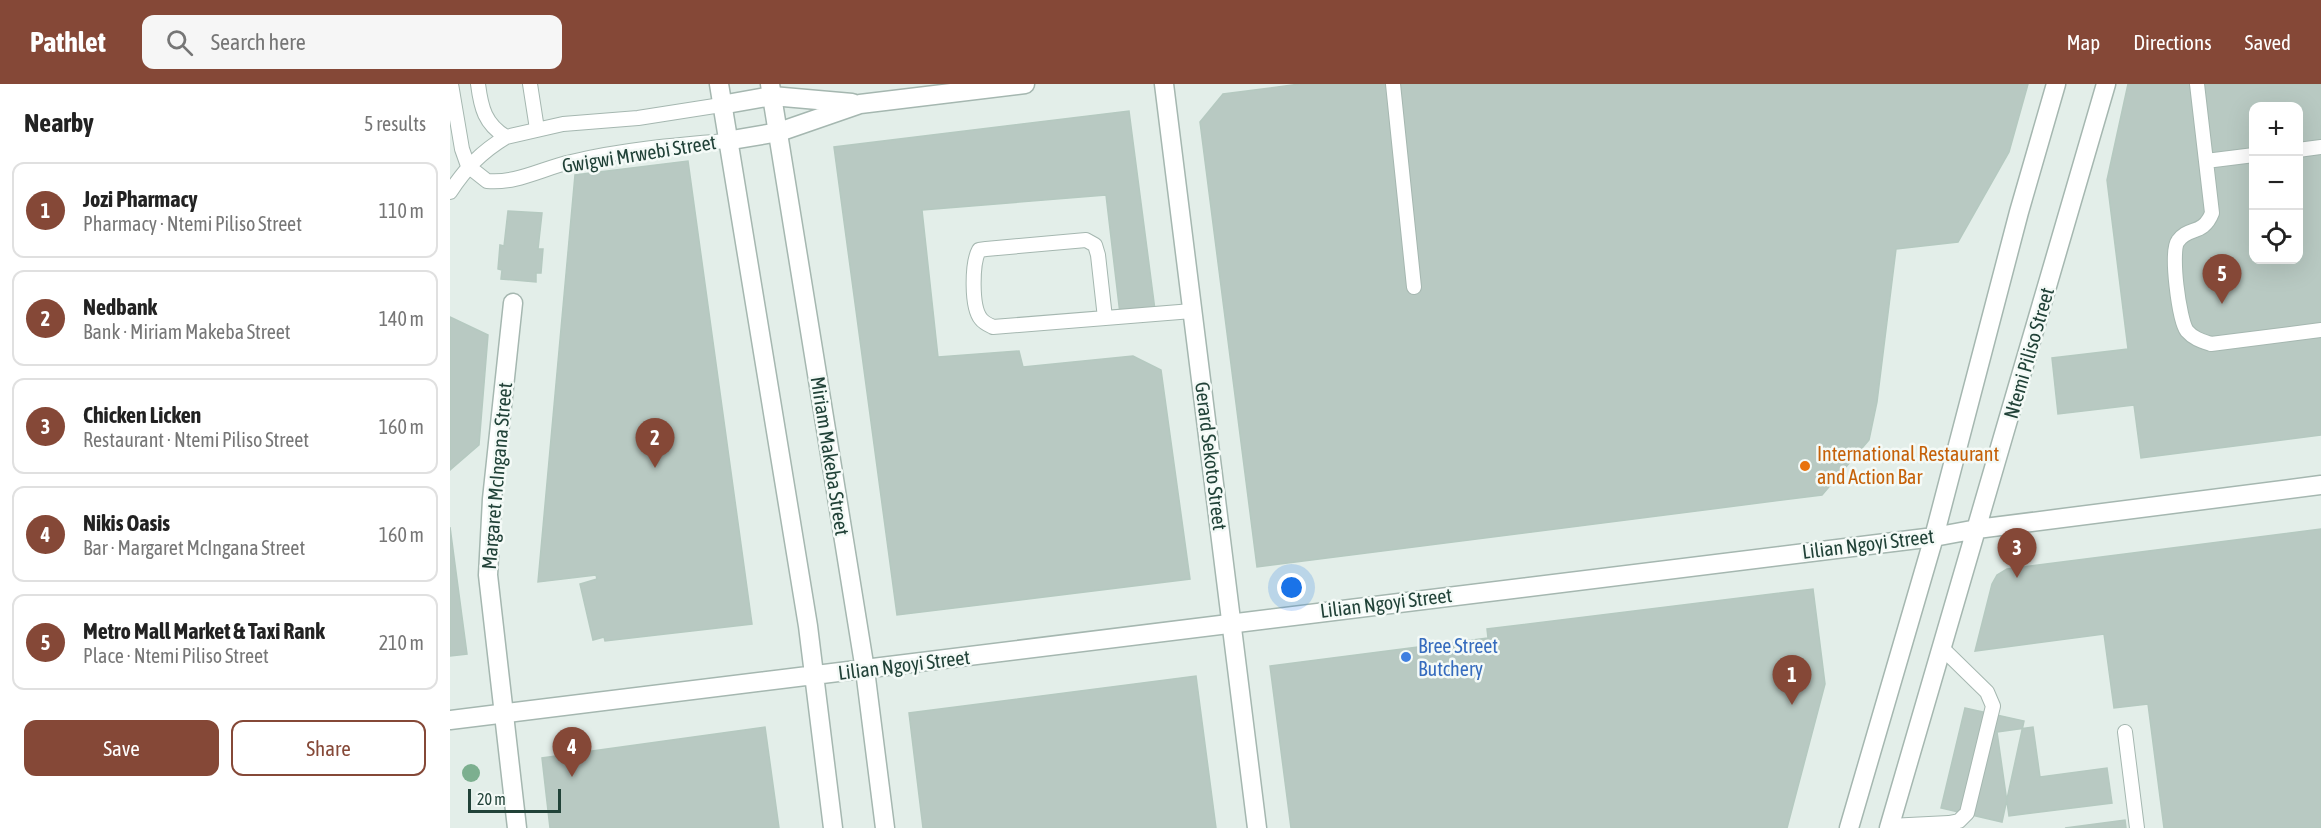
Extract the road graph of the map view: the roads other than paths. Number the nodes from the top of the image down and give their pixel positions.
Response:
1 (452, 84) edge
2 (478, 84) edge
3 (530, 84) edge
4 (718, 84) edge
5 (1025, 84) edge
6 (1164, 84) edge
7 (1393, 84) edge
8 (2056, 84) edge
9 (2106, 84) edge
10 (2197, 84) edge
11 (771, 90) edge
12 (860, 104) junction
13 (721, 105) junction
14 (537, 129) junction
15 (779, 132) junction
16 (506, 137) junction
17 (726, 141) junction
18 (2321, 147) edge
19 (2303, 149) edge
20 (2249, 156) edge
21 (2206, 161) junction
22 (468, 166) junction
23 (450, 192) edge
24 (1414, 287) dead end
25 (513, 303) dead end
26 (1192, 311) junction
27 (1105, 318) junction
28 (2321, 330) edge
29 (2321, 485) edge
30 (1977, 529) junction
31 (1934, 537) junction
32 (1232, 622) junction
33 (1942, 648) junction
34 (865, 670) junction
35 (814, 677) junction
36 (502, 713) junction
37 (450, 720) edge
38 (2125, 732) dead end
39 (1949, 823) junction
40 (1889, 827) edge
41 (517, 828) edge
42 (833, 828) edge
43 (885, 828) edge
44 (1257, 828) edge
45 (1849, 828) edge
46 (1967, 828) edge
47 (2137, 828) edge

1 - 22 lane
2 - 16 lane
3 - 14 lane
4 - 13 street
5 - 12 street, Gwigwi Mrwebi Street
6 - 26 street, Gerard Sekoto Street
7 - 24 lane
8 - 31 street
9 - 30 street, Ntemi Piliso Street
10 - 21 lane
11 - 12 street, Gwigwi Mrwebi Street
11 - 13 street, Gwigwi Mrwebi Street
11 - 15 street, Miriam Makeba Street
12 - 15 street, Gwigwi Mrwebi Street
13 - 14 lane, Gwigwi Mrwebi Street
13 - 17 street
14 - 16 lane, Gwigwi Mrwebi Street
15 - 17 street, Gwigwi Mrwebi Street
15 - 34 street, Miriam Makeba Street
16 - 22 lane, Gwigwi Mrwebi Street
17 - 22 lane, Gwigwi Mrwebi Street
17 - 35 street
18 - 19 lane
20 - 21 lane
21 - 28 lane
22 - 23 lane, Gwigwi Mrwebi Street
25 - 36 street, Margaret McIngana Street
26 - 27 lane
26 - 32 street, Gerard Sekoto Street
27 - 27 lane
29 - 30 street, Lilian Ngoyi Street
30 - 31 street, Lilian Ngoyi Street
30 - 33 street, Ntemi Piliso Street
31 - 32 street, Lilian Ngoyi Street
31 - 45 street
32 - 34 street, Lilian Ngoyi Street
32 - 44 street, Gerard Sekoto Street
33 - 39 lane
33 - 40 street, Ntemi Piliso Street
34 - 35 street, Lilian Ngoyi Street
34 - 43 street, Miriam Makeba Street
35 - 36 street, Lilian Ngoyi Street
35 - 42 street
36 - 37 street, Lilian Ngoyi Street
36 - 41 street, Margaret McIngana Street
38 - 47 lane
39 - 40 lane
39 - 46 lane

